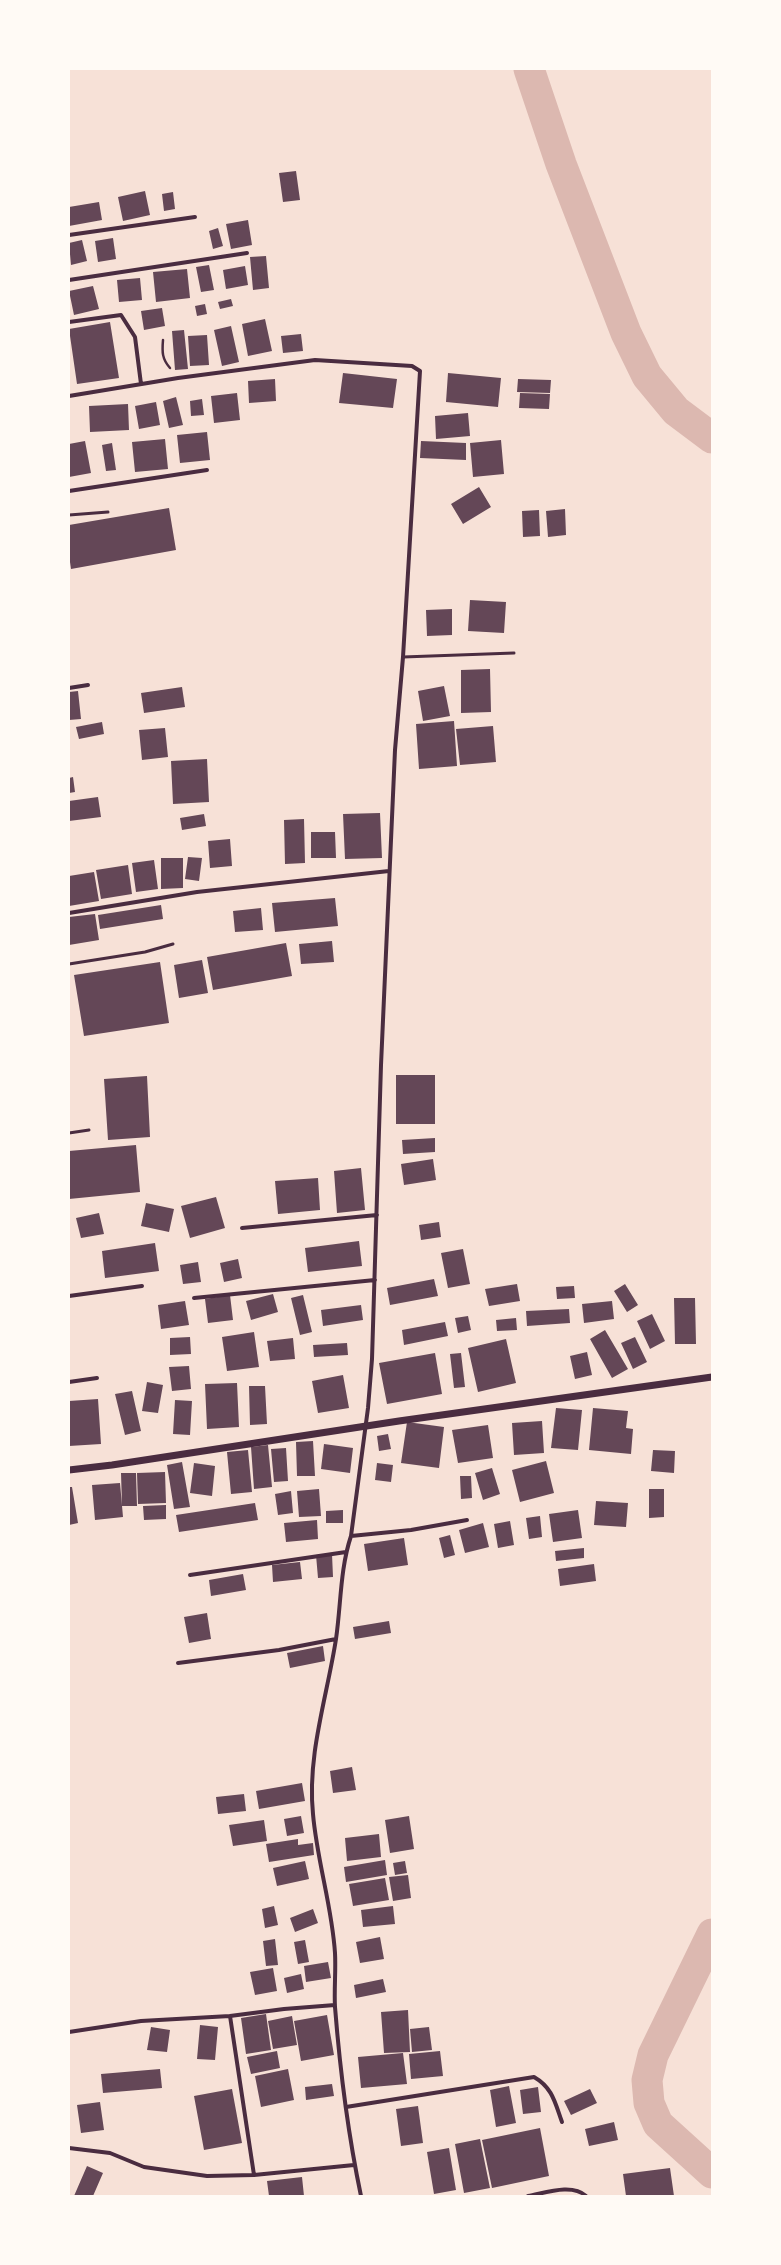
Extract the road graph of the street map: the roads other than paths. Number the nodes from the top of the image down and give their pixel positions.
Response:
1 (195, 217) dead end
2 (69, 235) edge
3 (247, 253) dead end
4 (69, 280) edge
5 (69, 322) edge
6 (141, 384) junction
7 (69, 396) edge
8 (206, 470) dead end
9 (69, 491) edge
10 (108, 512) dead end
11 (69, 515) edge
12 (514, 653) dead end
13 (403, 657) junction
14 (88, 685) dead end
15 (69, 688) edge
16 (389, 871) junction
17 (69, 913) edge
18 (172, 944) dead end
19 (69, 964) edge
20 (90, 1130) dead end
21 (69, 1133) edge
22 (377, 1215) junction
23 (242, 1228) dead end
24 (375, 1280) junction
25 (142, 1286) dead end
26 (69, 1296) edge
27 (194, 1298) dead end
28 (712, 1377) edge
29 (97, 1378) dead end
30 (69, 1382) edge
31 (366, 1427) junction
32 (69, 1470) edge
33 (467, 1520) dead end
34 (351, 1536) junction
35 (346, 1552) junction
36 (190, 1575) dead end
37 (336, 1639) junction
38 (178, 1663) dead end
39 (335, 2005) junction
40 (230, 2016) junction
41 (69, 2032) edge
42 (346, 2107) junction
43 (562, 2122) dead end
44 (69, 2148) edge
45 (354, 2165) junction
46 (254, 2175) junction
47 (360, 2196) edge
48 (528, 2196) edge
49 (586, 2196) edge

1 - 2 street
3 - 4 street
5 - 6 street
6 - 7 street
6 - 13 street
8 - 9 street
10 - 11 lane
12 - 13 lane
13 - 16 street
14 - 15 street
16 - 17 street
16 - 22 street
18 - 19 lane
20 - 21 lane
22 - 23 street
22 - 24 street
24 - 27 street
24 - 31 street
25 - 26 street
28 - 31 street
29 - 30 street
31 - 32 street
31 - 34 street
33 - 34 street
34 - 35 street
35 - 36 street
35 - 37 street
37 - 38 street
37 - 39 street
39 - 40 street
39 - 42 street
40 - 41 street
40 - 46 street
42 - 43 street
42 - 45 street
44 - 46 street
45 - 46 street
45 - 47 street
48 - 49 street

